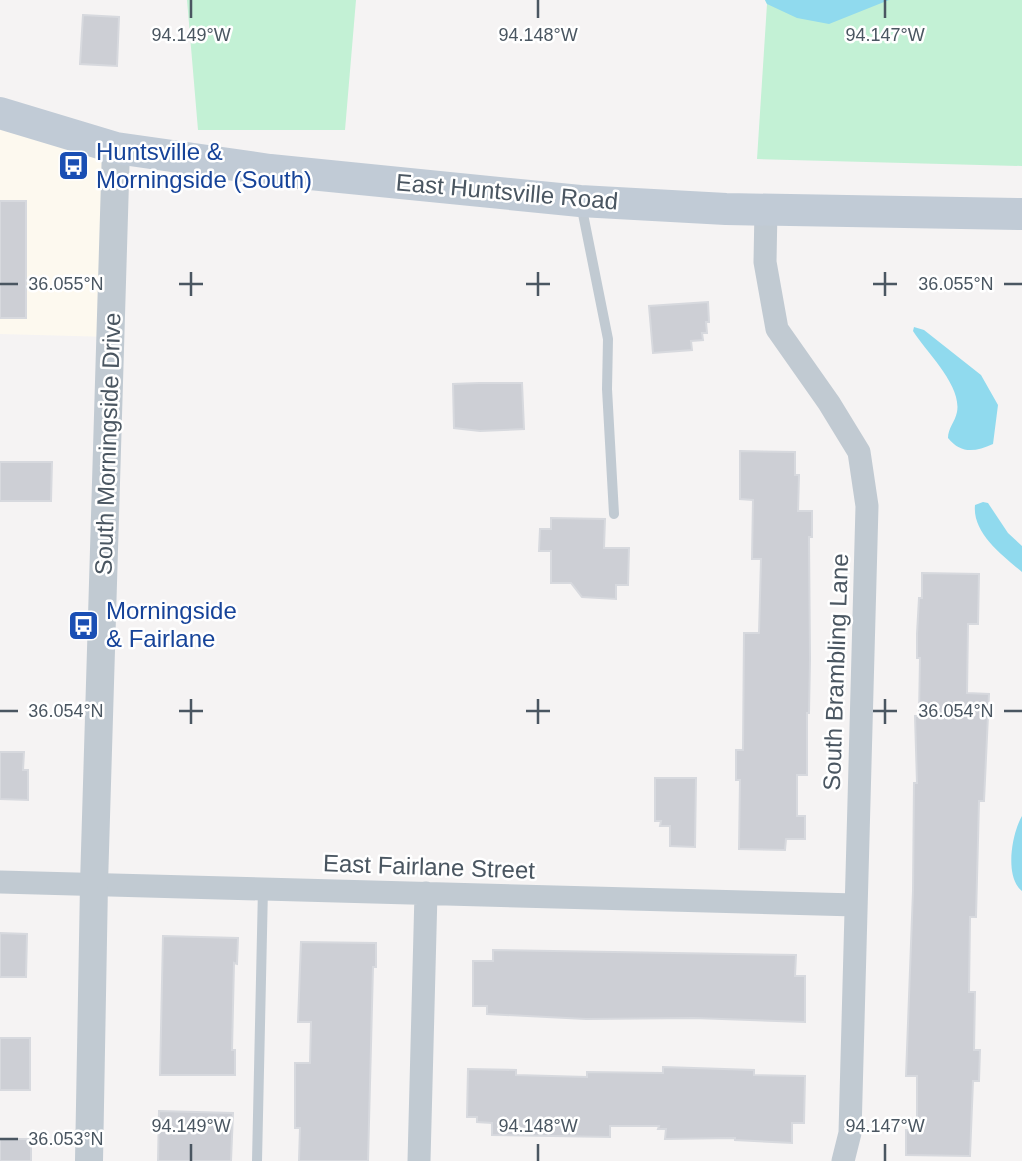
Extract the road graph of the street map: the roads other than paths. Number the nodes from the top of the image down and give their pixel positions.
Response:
1 (0, 113) edge
2 (116, 148) junction
3 (580, 201) junction
4 (766, 209) junction
5 (1022, 214) edge
6 (614, 514) dead end
7 (0, 883) edge
8 (94, 884) junction
9 (263, 888) junction
10 (426, 893) junction
11 (856, 905) junction
12 (89, 1161) edge
13 (257, 1161) edge
14 (419, 1161) edge
15 (843, 1161) edge

1 - 2 main road, East Huntsville Road
2 - 3 main road, East Huntsville Road
2 - 8 street, South Morningside Drive
3 - 4 main road, East Huntsville Road
3 - 6 lane
4 - 5 main road, East Huntsville Road
4 - 11 street, South Brambling Lane
7 - 8 street, East Fairlane Street
8 - 9 street, East Fairlane Street
8 - 12 street, South Morningside Drive
9 - 10 street, East Fairlane Street
9 - 13 lane
10 - 11 street, East Fairlane Street
10 - 14 street
11 - 15 street, South Brambling Lane

